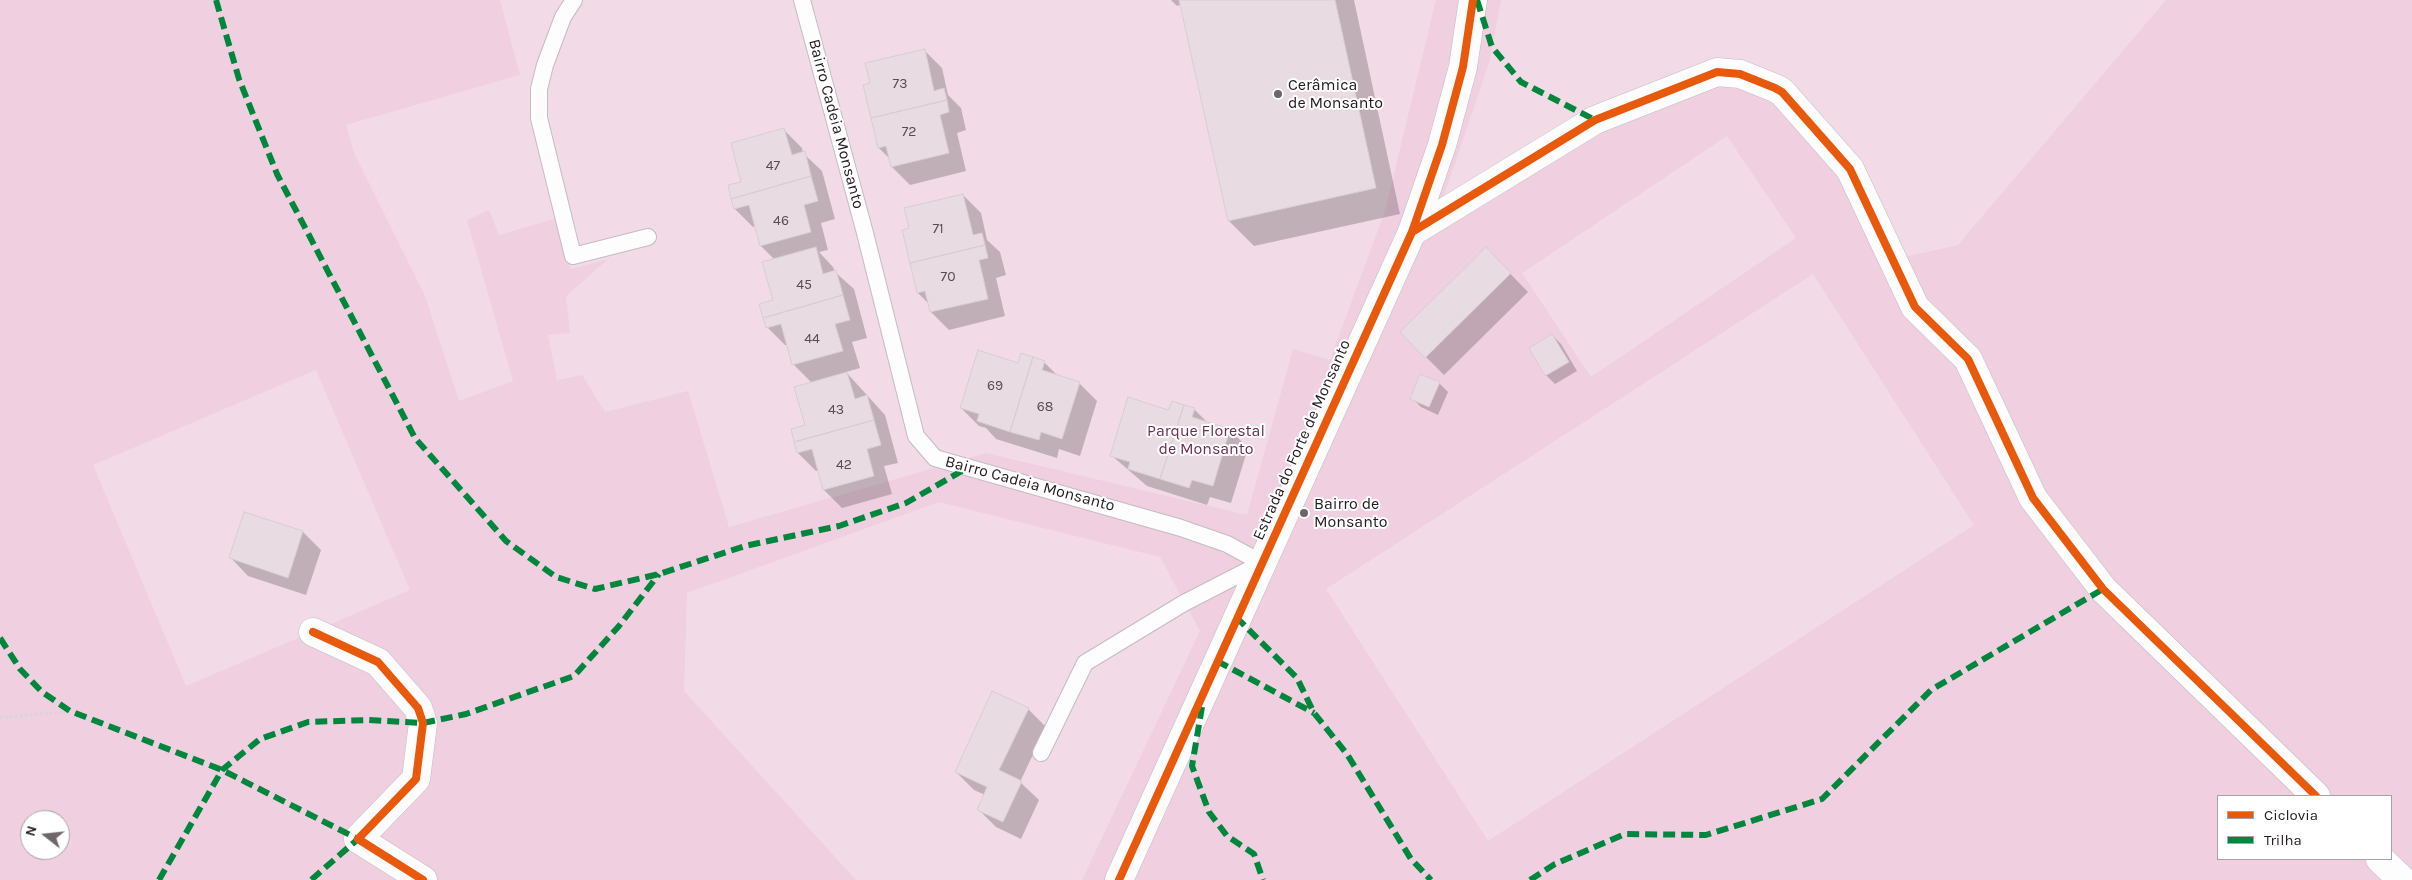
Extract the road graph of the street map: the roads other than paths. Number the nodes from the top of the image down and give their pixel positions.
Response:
1 (574, 0) edge
2 (802, 0) edge
3 (1473, 0) edge
4 (1412, 232) junction
5 (648, 237) dead end
6 (1262, 564) junction
7 (313, 632) dead end
8 (1041, 754) dead end
9 (2315, 795) edge
10 (2381, 860) edge
11 (423, 880) edge
12 (1119, 880) edge
13 (2402, 880) edge

1 - 5 lane
2 - 6 lane, Bairro Cadeia Monsanto
3 - 4 street, Estrada do Forte de Monsanto
4 - 6 street, Estrada do Forte de Monsanto
4 - 9 street
6 - 8 lane
6 - 12 street, Estrada do Forte de Monsanto
7 - 11 street
10 - 13 street

